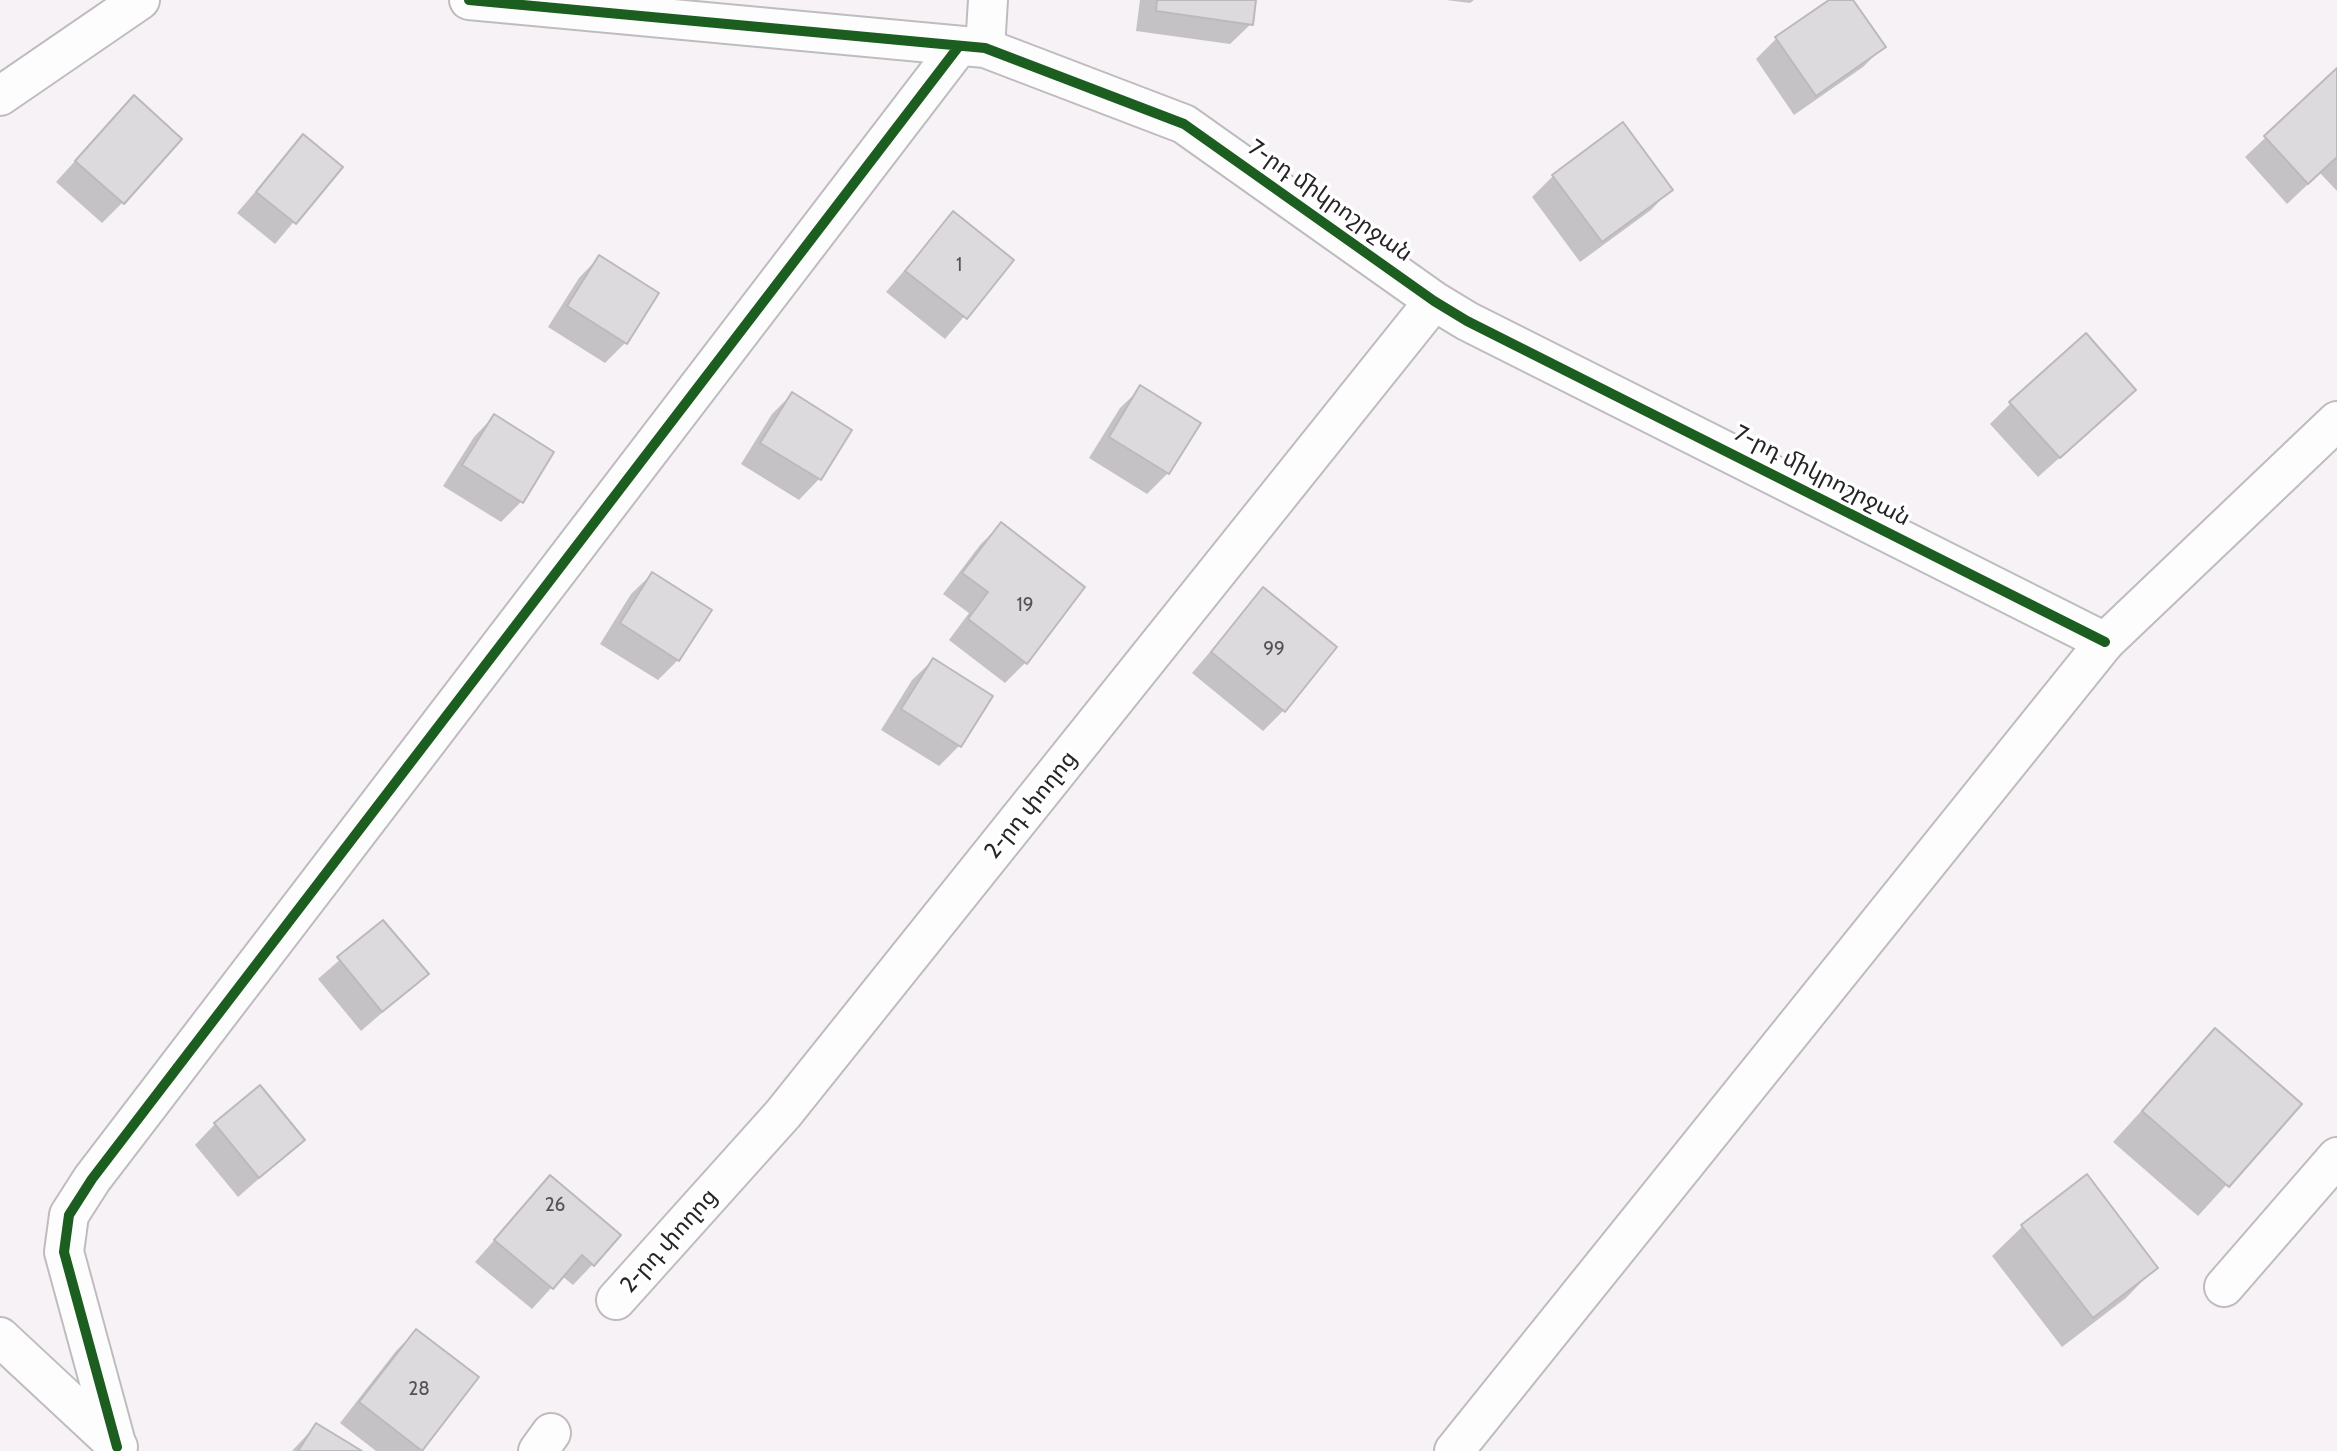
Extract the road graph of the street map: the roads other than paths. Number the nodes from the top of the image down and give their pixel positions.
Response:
1 (140, 0) edge
2 (469, 0) edge
3 (988, 0) edge
4 (972, 47) junction
5 (0, 96) edge
6 (1434, 301) junction
7 (2337, 421) edge
8 (2105, 642) junction
9 (2337, 1157) edge
10 (2224, 1287) dead end
11 (616, 1300) dead end
12 (0, 1337) edge
13 (120, 1449) edge
14 (1454, 1451) edge

1 - 5 street
2 - 4 street, 7-րդ միկրոշրջան
3 - 4 street
4 - 6 street, 7-րդ միկրոշրջան
4 - 13 street
6 - 8 street, 7-րդ միկրոշրջան
6 - 11 street, 2-րդ փողոց
7 - 8 street
8 - 14 street
9 - 10 street
12 - 13 street

